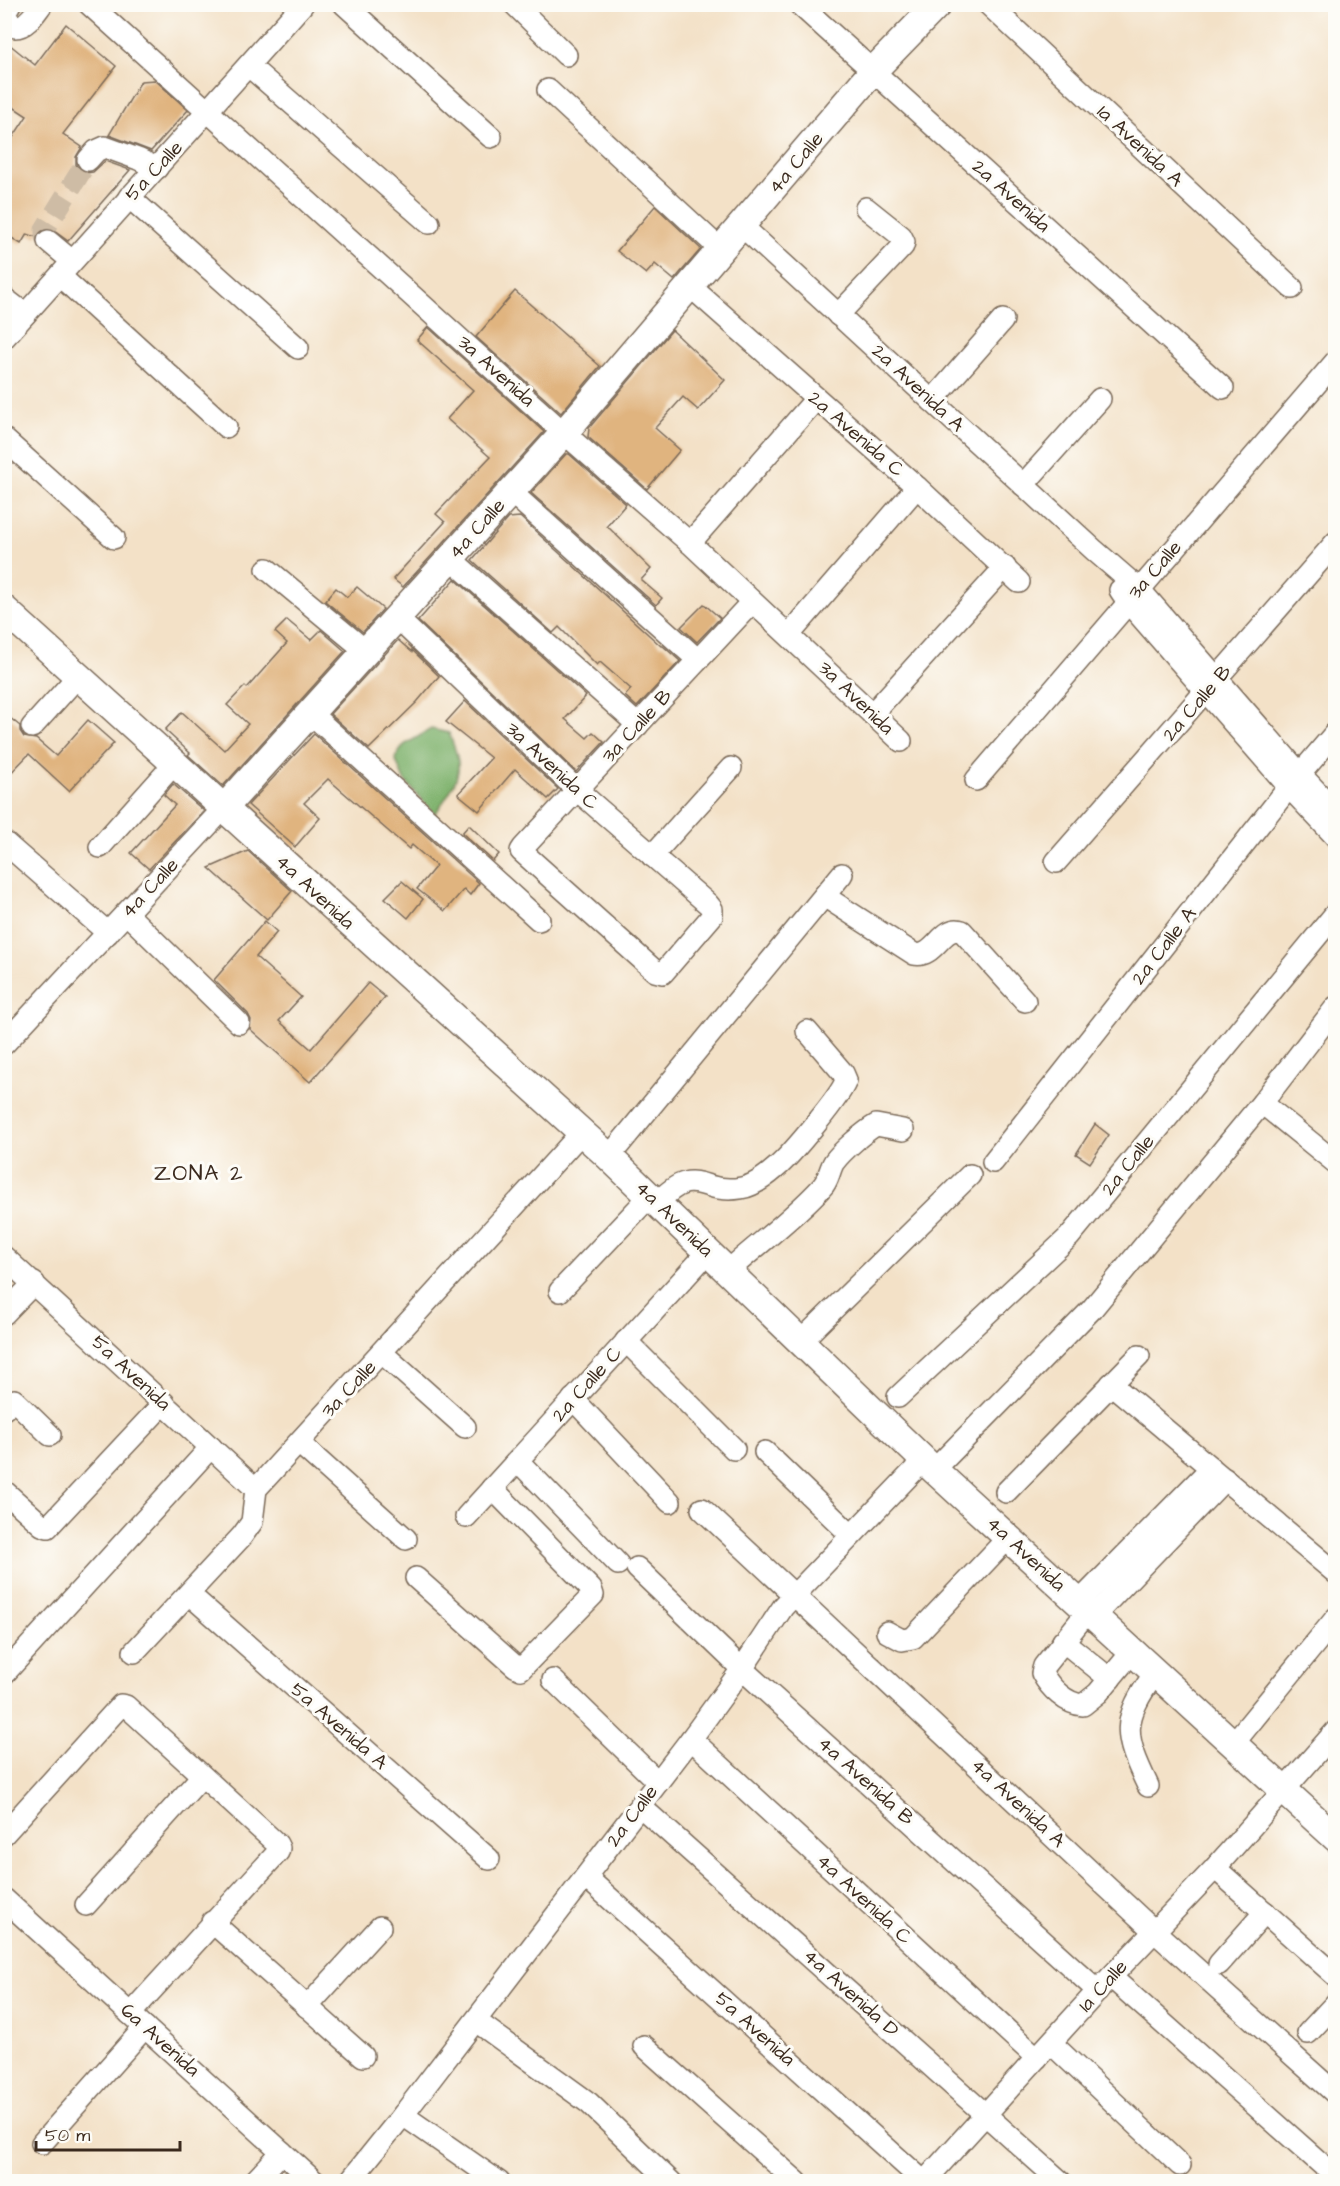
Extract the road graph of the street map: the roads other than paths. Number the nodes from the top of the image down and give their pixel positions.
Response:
1 (10, 4) edge
2 (42, 4) edge
3 (88, 4) edge
4 (303, 4) edge
5 (344, 4) edge
6 (514, 4) edge
7 (799, 4) edge
8 (938, 4) edge
9 (988, 4) edge
10 (566, 55) dead end
11 (249, 66) junction
12 (873, 71) junction
13 (548, 90) dead end
14 (209, 112) junction
15 (491, 137) dead end
16 (88, 160) tunnel mouth
17 (157, 168) junction
18 (129, 197) junction
19 (866, 208) dead end
20 (429, 223) dead end
21 (742, 226) junction
22 (48, 241) dead end
23 (721, 250) junction
24 (66, 268) junction
25 (691, 287) junction
26 (1292, 288) dead end
27 (4, 298) edge
28 (25, 314) junction
29 (838, 315) junction
30 (1003, 320) dead end
31 (4, 338) edge
32 (298, 348) dead end
33 (1335, 361) edge
34 (1223, 388) dead end
35 (816, 399) junction
36 (1100, 399) dead end
37 (932, 401) junction
38 (226, 427) dead end
39 (564, 433) junction
40 (4, 439) edge
41 (1023, 485) junction
42 (917, 487) junction
43 (511, 492) junction
44 (114, 538) dead end
45 (1335, 542) edge
46 (690, 543) junction
47 (450, 558) junction
48 (1005, 567) junction
49 (267, 569) dead end
50 (1019, 582) dead end
51 (1134, 596) junction
52 (752, 602) junction
53 (4, 609) edge
54 (397, 618) junction
55 (789, 635) junction
56 (366, 651) junction
57 (698, 660) junction
58 (78, 676) junction
59 (1212, 686) junction
60 (309, 712) junction
61 (872, 714) junction
62 (638, 725) junction
63 (32, 727) dead end
64 (1335, 732) edge
65 (901, 741) dead end
66 (174, 764) junction
67 (731, 768) dead end
68 (976, 780) dead end
69 (1295, 781) junction
70 (577, 790) junction
71 (224, 808) junction
72 (1335, 812) edge
73 (1335, 837) edge
74 (4, 842) edge
75 (100, 847) dead end
76 (652, 856) junction
77 (1056, 862) dead end
78 (842, 874) dead end
79 (824, 897) junction
80 (712, 909) joint
81 (1335, 912) edge
82 (126, 913) junction
83 (539, 920) dead end
84 (108, 933) junction
85 (1025, 1001) dead end
86 (1335, 1007) edge
87 (239, 1023) dead end
88 (807, 1031) dead end
89 (4, 1044) edge
90 (1262, 1103) junction
91 (903, 1130) dead end
92 (582, 1132) junction
93 (1332, 1153) edge
94 (609, 1157) junction
95 (993, 1162) dead end
96 (970, 1174) dead end
97 (654, 1200) junction
98 (708, 1252) junction
99 (4, 1257) edge
100 (728, 1271) junction
101 (33, 1283) junction
102 (560, 1291) dead end
103 (4, 1314) edge
104 (626, 1341) junction
105 (800, 1342) junction
106 (382, 1353) junction
107 (1139, 1356) dead end
108 (1111, 1384) junction
109 (898, 1397) dead end
110 (573, 1399) junction
111 (164, 1403) junction
112 (4, 1409) edge
113 (465, 1426) dead end
114 (50, 1435) dead end
115 (299, 1443) junction
116 (211, 1447) junction
117 (734, 1449) dead end
118 (765, 1452) dead end
119 (518, 1461) junction
120 (929, 1465) junction
121 (1218, 1473) junction
122 (492, 1488) junction
123 (256, 1489) junction
124 (4, 1491) edge
125 (1006, 1492) dead end
126 (670, 1502) dead end
127 (702, 1509) dead end
128 (466, 1517) dead end
129 (851, 1535) junction
130 (1008, 1538) junction
131 (406, 1539) dead end
132 (1335, 1573) edge
133 (416, 1578) dead end
134 (189, 1594) junction
135 (794, 1594) junction
136 (1087, 1610) junction
137 (1335, 1618) edge
138 (887, 1632) dead end
139 (1063, 1641) junction
140 (134, 1652) dead end
141 (1132, 1652) junction
142 (742, 1670) junction
143 (1155, 1673) junction
144 (4, 1674) edge
145 (1110, 1679) junction
146 (553, 1680) dead end
147 (1335, 1731) edge
148 (691, 1739) junction
149 (1233, 1744) junction
150 (202, 1776) junction
151 (658, 1782) junction
152 (1148, 1786) dead end
153 (1283, 1790) junction
154 (640, 1806) junction
155 (4, 1834) edge
156 (1335, 1838) edge
157 (489, 1858) dead end
158 (1215, 1868) junction
159 (586, 1877) junction
160 (4, 1899) edge
161 (86, 1905) dead end
162 (1265, 1912) junction
163 (212, 1922) junction
164 (380, 1927) dead end
165 (1154, 1931) junction
166 (1219, 1964) dead end
167 (1335, 1976) edge
168 (1104, 1984) junction
169 (1335, 2003) edge
170 (307, 2007) junction
171 (138, 2020) junction
172 (476, 2021) junction
173 (1308, 2033) dead end
174 (644, 2046) dead end
175 (1044, 2051) junction
176 (363, 2056) dead end
177 (1335, 2094) edge
178 (987, 2114) junction
179 (403, 2115) junction
180 (42, 2143) dead end
181 (282, 2152) junction
182 (1180, 2165) dead end
183 (1335, 2176) edge
184 (254, 2181) edge
185 (315, 2181) edge
186 (349, 2181) edge
187 (499, 2181) edge
188 (671, 2181) edge
189 (796, 2181) edge
190 (924, 2181) edge
191 (1061, 2181) edge

1 - 2 street
3 - 14 street, 3a Avenida
4 - 11 street, 5a Calle
5 - 15 street
6 - 10 street
7 - 12 street, 2a Avenida
8 - 12 main road, 4a Calle
9 - 26 street, 1a Avenida A
11 - 14 street, 5a Calle
11 - 20 street
12 - 21 main road, 4a Calle
12 - 34 street, 2a Avenida
13 - 23 street
14 - 17 street, 5a Calle
14 - 39 street, 3a Avenida
16 - 17 street
17 - 18 street, 5a Calle
18 - 24 street, 5a Calle
18 - 32 street
19 - 29 street
21 - 23 main road, 4a Calle
21 - 29 street, 2a Avenida A
22 - 24 street
23 - 25 main road, 4a Calle
24 - 28 street, 5a Calle
24 - 38 street
25 - 35 street, 2a Avenida C
25 - 39 main road, 4a Calle
27 - 28 street
28 - 31 street, 5a Calle
29 - 37 street, 2a Avenida A
30 - 37 street
33 - 51 street, 3a Calle
35 - 42 street, 2a Avenida C
35 - 46 street
36 - 41 street
37 - 41 street, 2a Avenida A
39 - 43 main road, 4a Calle
39 - 46 street, 3a Avenida
40 - 44 street
41 - 51 street, 2a Avenida A
42 - 48 street, 2a Avenida C
42 - 55 street
43 - 47 main road, 4a Calle
43 - 57 street
45 - 59 street, 2a Calle B
46 - 52 street, 3a Avenida
47 - 54 main road, 4a Calle
47 - 62 street
48 - 50 street, 2a Avenida C
48 - 61 street
49 - 56 street
51 - 59 street, 2a Avenida A
51 - 68 street, 3a Calle
52 - 55 street, 3a Avenida
52 - 57 street, 3a Calle B
53 - 58 main road, 4a Avenida
54 - 56 main road, 4a Calle
54 - 70 street, 3a Avenida C
55 - 61 street, 3a Avenida
56 - 60 main road, 4a Calle
57 - 62 street, 3a Calle B
58 - 63 street
58 - 66 main road, 4a Avenida
59 - 69 street, 2a Avenida A
59 - 77 street, 2a Calle B
60 - 71 main road, 4a Calle
60 - 83 street
61 - 65 street, 3a Avenida
62 - 70 street, 3a Calle B
64 - 69 street, 2a Calle A
66 - 71 main road, 4a Avenida
66 - 75 street
67 - 76 street
69 - 72 street, 2a Avenida A
69 - 73 street, 2a Avenida A
69 - 95 street, 2a Calle A
70 - 76 street, 3a Avenida C
70 - 80 street, 3a Calle B
71 - 82 street, 4a Calle
71 - 92 main road, 4a Avenida
74 - 84 street
76 - 80 street, 3a Avenida C
78 - 79 street
79 - 85 street
79 - 94 street
81 - 109 street, 2a Calle
82 - 84 street, 4a Calle
82 - 87 street
84 - 89 street, 4a Calle
86 - 90 street, 2a Calle
88 - 97 street
90 - 93 street
90 - 120 street, 2a Calle
91 - 100 street
92 - 94 main road, 4a Avenida
92 - 106 street, 3a Calle
94 - 97 main road, 4a Avenida
96 - 105 street
97 - 98 main road, 4a Avenida
97 - 102 street
98 - 100 main road, 4a Avenida
98 - 104 street, 2a Calle C
99 - 101 street, 5a Avenida
100 - 105 main road, 4a Avenida
101 - 103 street
101 - 111 street, 5a Avenida
104 - 110 street, 2a Calle C
104 - 117 street
105 - 120 main road, 4a Avenida
106 - 113 street
106 - 115 street, 3a Calle
107 - 108 street
108 - 121 street
108 - 125 street
110 - 119 street, 2a Calle C
110 - 126 street
111 - 116 street, 5a Avenida
111 - 124 street
112 - 114 street
115 - 123 street, 3a Calle
115 - 131 street
116 - 123 street, 5a Avenida
116 - 144 street
118 - 129 street
119 - 122 street, 2a Calle C
119 - 142 street, 4a Avenida B
120 - 129 street, 2a Calle
120 - 130 main road, 4a Avenida
121 - 132 street
121 - 136 street
122 - 128 street, 2a Calle C
122 - 133 street
123 - 134 street
127 - 135 street, 4a Avenida A
129 - 135 street, 2a Calle
130 - 136 main road, 4a Avenida
130 - 138 street
134 - 140 street
134 - 157 street, 5a Avenida A
135 - 142 street, 2a Calle
135 - 165 street, 4a Avenida A
136 - 139 street
136 - 141 main road, 4a Avenida
137 - 149 street
139 - 145 street
139 - 145 street
141 - 143 main road, 4a Avenida
141 - 145 street
142 - 148 street, 2a Calle
142 - 168 street, 4a Avenida B
143 - 149 main road, 4a Avenida
143 - 152 street
146 - 151 street
147 - 153 street, 1a Calle
148 - 151 street, 2a Calle
148 - 175 street, 4a Avenida C
149 - 153 main road, 4a Avenida
150 - 155 street
150 - 161 street
150 - 163 street
151 - 154 street, 2a Calle
153 - 156 main road, 4a Avenida
153 - 158 street, 1a Calle
154 - 159 street, 2a Calle
154 - 178 street, 4a Avenida D
158 - 162 street
158 - 165 street, 1a Calle
159 - 172 street, 2a Calle
159 - 190 street, 5a Avenida
160 - 171 street, 6a Avenida
162 - 166 street
162 - 167 street
163 - 170 street
163 - 171 street
164 - 170 street
165 - 168 street, 1a Calle
165 - 177 street, 4a Avenida A
168 - 175 street, 1a Calle
168 - 183 street, 4a Avenida B
169 - 173 street
170 - 176 street
171 - 180 street
171 - 181 street, 6a Avenida
172 - 179 street, 2a Calle
172 - 188 street
174 - 189 street
175 - 178 street, 1a Calle
175 - 182 street, 4a Avenida C
178 - 190 street, 1a Calle
178 - 191 street, 4a Avenida D
179 - 186 street, 2a Calle
179 - 187 street
181 - 184 street
181 - 185 street, 6a Avenida

